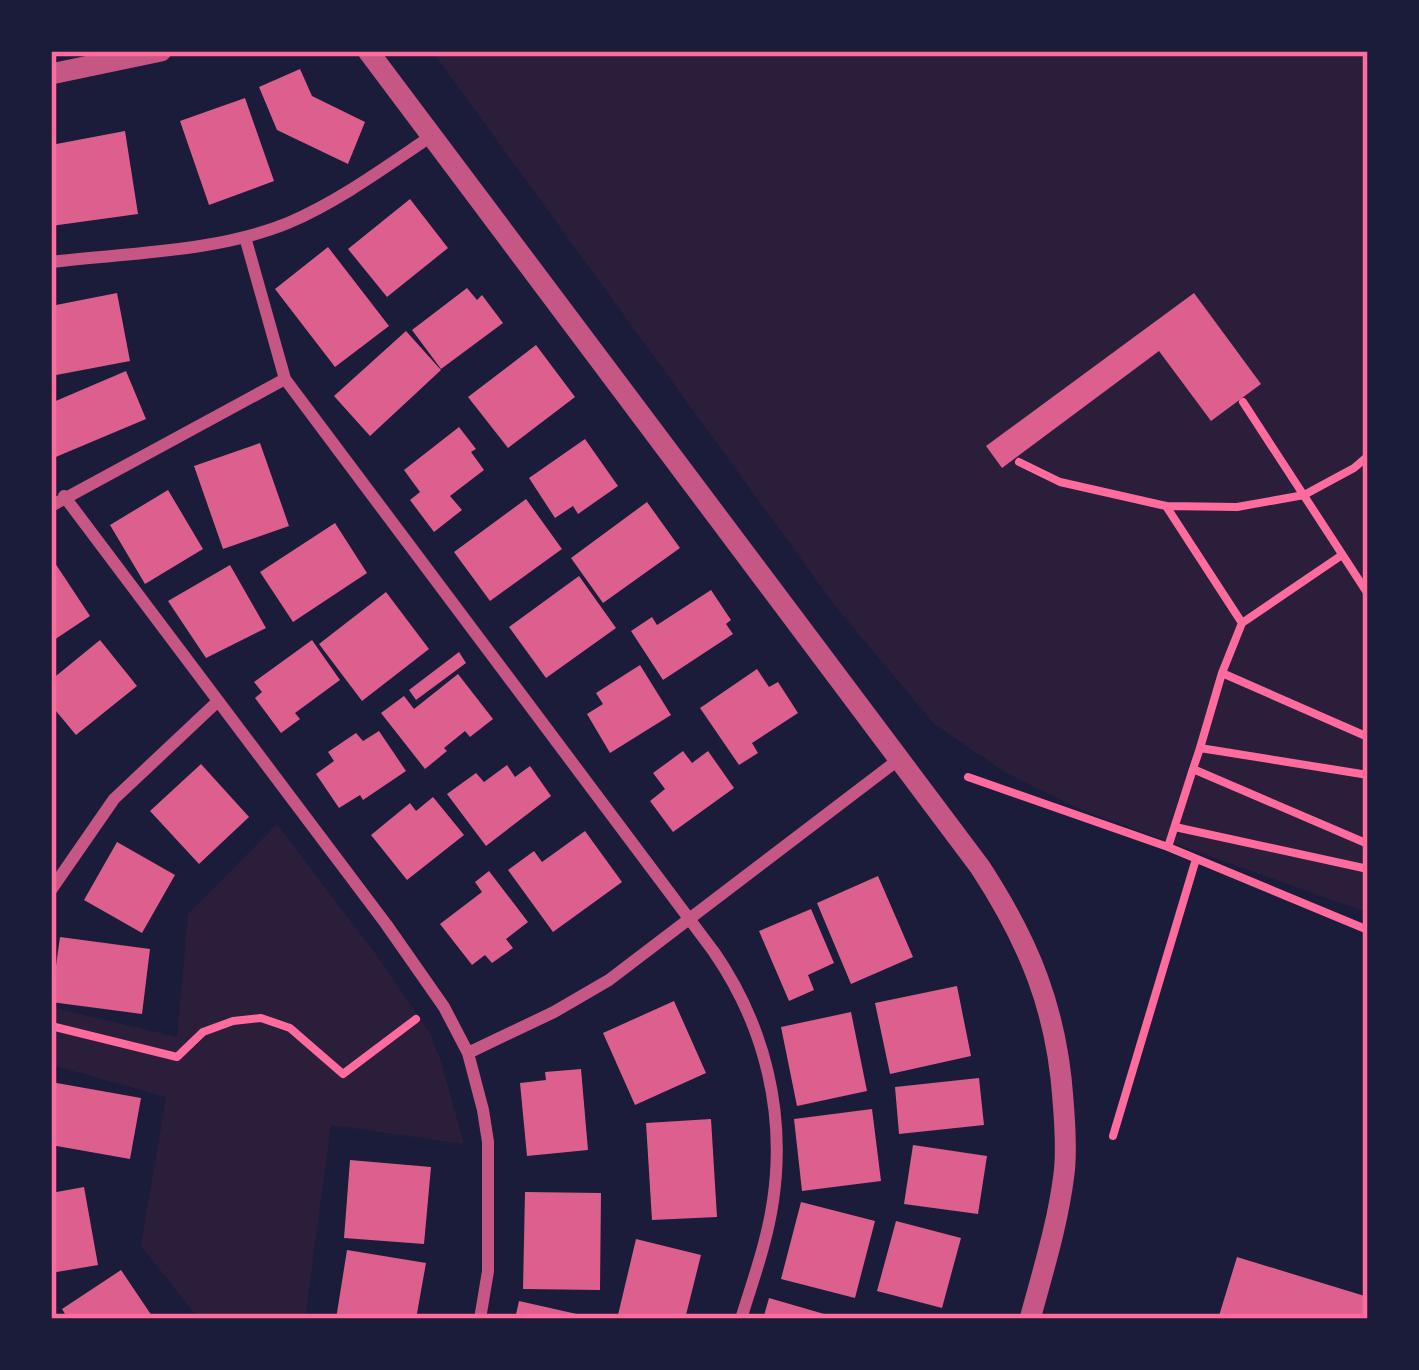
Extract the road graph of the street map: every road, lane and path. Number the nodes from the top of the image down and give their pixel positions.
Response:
1 (161, 51) edge
2 (368, 51) edge
3 (51, 74) edge
4 (430, 137) junction
5 (245, 237) junction
6 (51, 262) edge
7 (285, 379) junction
8 (1243, 402) dead end
9 (1368, 456) edge
10 (1019, 462) dead end
11 (1304, 495) junction
12 (64, 496) junction
13 (51, 506) edge
14 (1166, 506) junction
15 (1342, 555) junction
16 (1368, 594) edge
17 (1242, 622) junction
18 (1222, 674) junction
19 (217, 702) junction
20 (1368, 737) edge
21 (1200, 748) junction
22 (898, 760) junction
23 (1193, 769) junction
24 (1368, 775) edge
25 (968, 777) dead end
26 (1175, 826) junction
27 (1368, 844) edge
28 (1168, 847) junction
29 (1196, 859) junction
30 (1368, 869) edge
31 (51, 890) edge
32 (689, 919) junction
33 (1368, 931) edge
34 (419, 1017) dead end
35 (51, 1026) edge
36 (468, 1053) junction
37 (1113, 1136) dead end
38 (480, 1319) edge
39 (741, 1319) edge
40 (1030, 1319) edge

1 - 3 street
2 - 4 street
4 - 5 street
4 - 22 street
5 - 6 street
5 - 7 street
7 - 12 street
7 - 32 street
8 - 11 path
9 - 11 path
10 - 14 path
11 - 14 path
11 - 15 path
12 - 13 street
12 - 19 street
14 - 17 path
15 - 16 path
15 - 17 path
17 - 18 path
18 - 20 path
18 - 21 path
19 - 31 street
19 - 36 street
21 - 23 path
21 - 24 path
22 - 32 street
22 - 40 street
23 - 26 path
23 - 27 path
25 - 28 path
26 - 28 path
26 - 30 path
28 - 29 path
29 - 33 path
29 - 37 path
32 - 36 street
32 - 39 street
34 - 35 path
36 - 38 street

